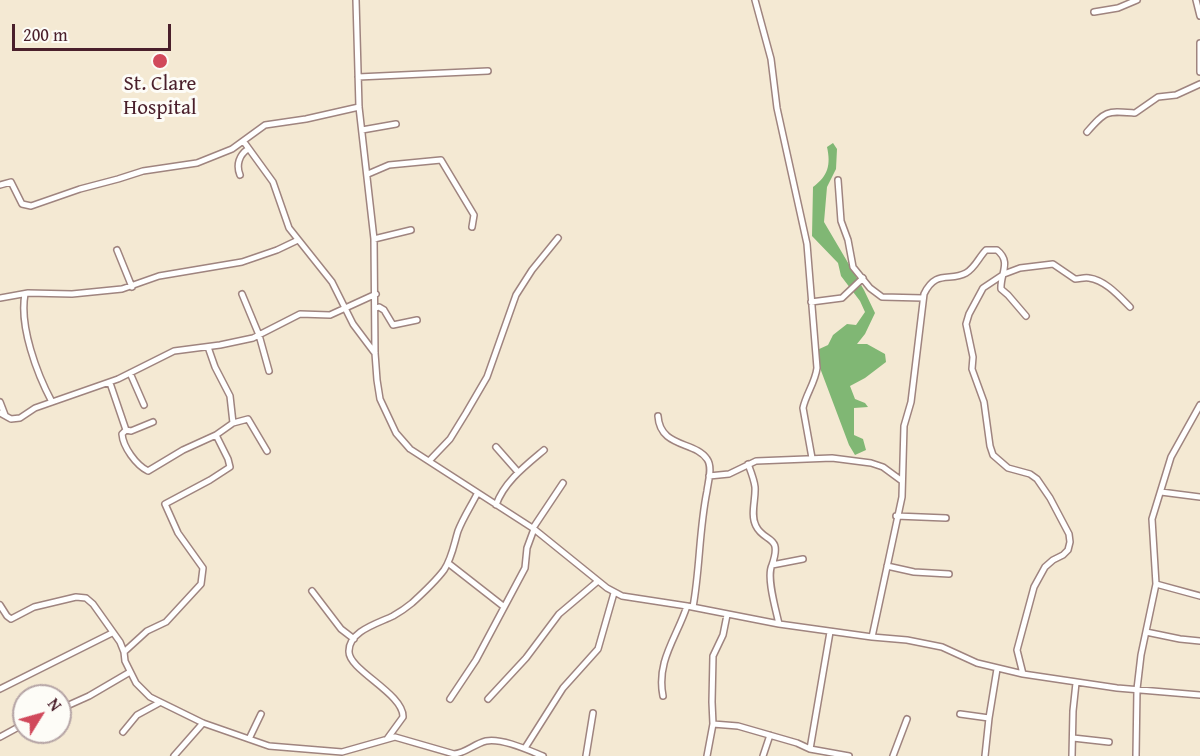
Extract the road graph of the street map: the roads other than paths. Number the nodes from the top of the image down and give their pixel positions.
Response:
1 (356, 0) edge
2 (755, 0) edge
3 (1137, 0) edge
4 (1196, 0) edge
5 (1094, 12) dead end
6 (1200, 16) edge
7 (1200, 43) edge
8 (488, 71) dead end
9 (1200, 72) edge
10 (358, 77) junction
11 (1200, 84) edge
12 (359, 107) junction
13 (396, 124) dead end
14 (362, 130) junction
15 (1087, 132) dead end
16 (244, 142) junction
17 (248, 149) junction
18 (368, 174) junction
19 (240, 176) dead end
20 (838, 180) dead end
21 (0, 185) edge
22 (472, 227) dead end
23 (411, 230) dead end
24 (558, 238) dead end
25 (374, 239) junction
26 (298, 240) junction
27 (117, 250) dead end
28 (1004, 274) junction
29 (863, 278) junction
30 (132, 286) junction
31 (25, 294) junction
32 (242, 294) dead end
33 (376, 294) junction
34 (0, 298) edge
35 (922, 298) junction
36 (811, 302) junction
37 (1130, 307) dead end
38 (376, 308) junction
39 (345, 309) junction
40 (1026, 316) dead end
41 (417, 320) dead end
42 (259, 336) junction
43 (208, 347) junction
44 (375, 353) junction
45 (268, 371) dead end
46 (130, 373) junction
47 (110, 383) junction
48 (0, 402) edge
49 (52, 402) junction
50 (144, 405) dead end
51 (1200, 405) edge
52 (3, 414) edge
53 (658, 416) dead end
54 (153, 422) dead end
55 (233, 423) junction
56 (126, 430) junction
57 (216, 435) junction
58 (496, 447) dead end
59 (544, 450) dead end
60 (267, 451) dead end
61 (812, 458) junction
62 (429, 461) junction
63 (748, 464) junction
64 (518, 472) junction
65 (710, 476) junction
66 (902, 482) junction
67 (563, 483) dead end
68 (1161, 492) junction
69 (477, 494) junction
70 (1200, 497) edge
71 (496, 505) junction
72 (896, 516) junction
73 (946, 518) dead end
74 (534, 529) junction
75 (803, 559) dead end
76 (448, 563) junction
77 (772, 565) junction
78 (887, 566) junction
79 (949, 574) dead end
80 (598, 581) junction
81 (1156, 584) junction
82 (312, 591) dead end
83 (614, 593) junction
84 (1200, 596) edge
85 (0, 605) edge
86 (503, 606) junction
87 (690, 606) junction
88 (728, 615) junction
89 (779, 624) junction
90 (830, 632) junction
91 (1146, 632) junction
92 (112, 633) junction
93 (872, 638) junction
94 (354, 639) junction
95 (1200, 641) edge
96 (124, 652) junction
97 (998, 669) junction
98 (130, 672) junction
99 (1023, 674) junction
100 (1076, 683) junction
101 (0, 689) edge
102 (1137, 689) junction
103 (1200, 695) edge
104 (663, 696) dead end
105 (450, 699) dead end
106 (488, 699) dead end
107 (72, 703) edge
108 (159, 703) junction
109 (593, 712) dead end
110 (261, 714) dead end
111 (960, 714) dead end
112 (988, 718) junction
113 (907, 719) dead end
114 (203, 723) junction
115 (713, 724) junction
116 (123, 732) dead end
117 (770, 735) junction
118 (1073, 738) junction
119 (249, 739) junction
120 (387, 739) junction
121 (1109, 742) dead end
122 (525, 748) junction
123 (810, 749) junction
124 (534, 754) edge
125 (461, 755) edge
126 (174, 756) edge
127 (543, 756) edge
128 (586, 756) edge
129 (706, 756) edge
130 (763, 756) edge
131 (849, 756) edge
132 (893, 756) edge
133 (985, 756) edge
134 (1072, 756) edge
135 (1136, 756) edge

1 - 10 street
2 - 36 street
3 - 5 street
4 - 6 street
7 - 9 street
8 - 10 street
10 - 12 street
11 - 15 street
12 - 14 street
12 - 16 street
13 - 14 street
14 - 18 street
16 - 17 street
16 - 21 street
17 - 19 street
17 - 26 street
18 - 22 street
18 - 25 street
20 - 29 street
23 - 25 street
24 - 62 street
25 - 33 street
26 - 30 street
26 - 39 street
27 - 30 street
28 - 35 street
28 - 37 street
28 - 40 street
28 - 99 street
29 - 35 street
29 - 36 street
30 - 31 street
31 - 34 street
31 - 49 street
32 - 42 street
33 - 38 street
33 - 39 street
35 - 66 street
36 - 61 street
38 - 41 street
38 - 44 street
39 - 42 street
39 - 44 street
42 - 43 street
42 - 45 street
43 - 46 street
43 - 55 street
44 - 62 street
46 - 47 street
46 - 50 street
47 - 49 street
47 - 56 street
48 - 52 street
49 - 52 street
51 - 68 street
53 - 65 street
54 - 56 street
55 - 57 street
55 - 60 street
56 - 57 street
57 - 96 street
58 - 64 street
59 - 64 street
61 - 63 street
61 - 66 street
62 - 69 street
63 - 65 street
63 - 77 street
64 - 71 street
65 - 87 street
66 - 72 street
67 - 74 street
68 - 70 street
68 - 81 street
69 - 71 street
69 - 76 street
71 - 74 street
72 - 73 street
72 - 78 street
74 - 80 street
74 - 86 street
75 - 77 street
76 - 86 street
76 - 94 street
77 - 89 street
78 - 79 street
78 - 93 street
80 - 83 street
80 - 106 street
81 - 84 street
81 - 91 street
82 - 94 street
83 - 87 street
83 - 122 street
85 - 92 street
86 - 105 street
87 - 88 street
87 - 104 street
88 - 89 street
88 - 115 street
89 - 90 street
90 - 93 street
90 - 123 street
91 - 95 street
91 - 102 street
92 - 96 street
92 - 101 street
93 - 97 street
94 - 120 street
96 - 98 street
97 - 99 street
97 - 112 street
98 - 107 street
98 - 108 street
99 - 100 street
100 - 102 street
100 - 118 street
102 - 103 street
102 - 135 street
108 - 114 street
108 - 116 street
109 - 128 street
110 - 119 street
111 - 112 street
112 - 133 street
113 - 132 street
114 - 119 street
114 - 126 street
115 - 117 street
115 - 129 street
117 - 123 street
117 - 130 street
118 - 121 street
118 - 134 street
119 - 120 street
120 - 125 street
122 - 124 street
122 - 125 street
123 - 131 street
124 - 127 street

